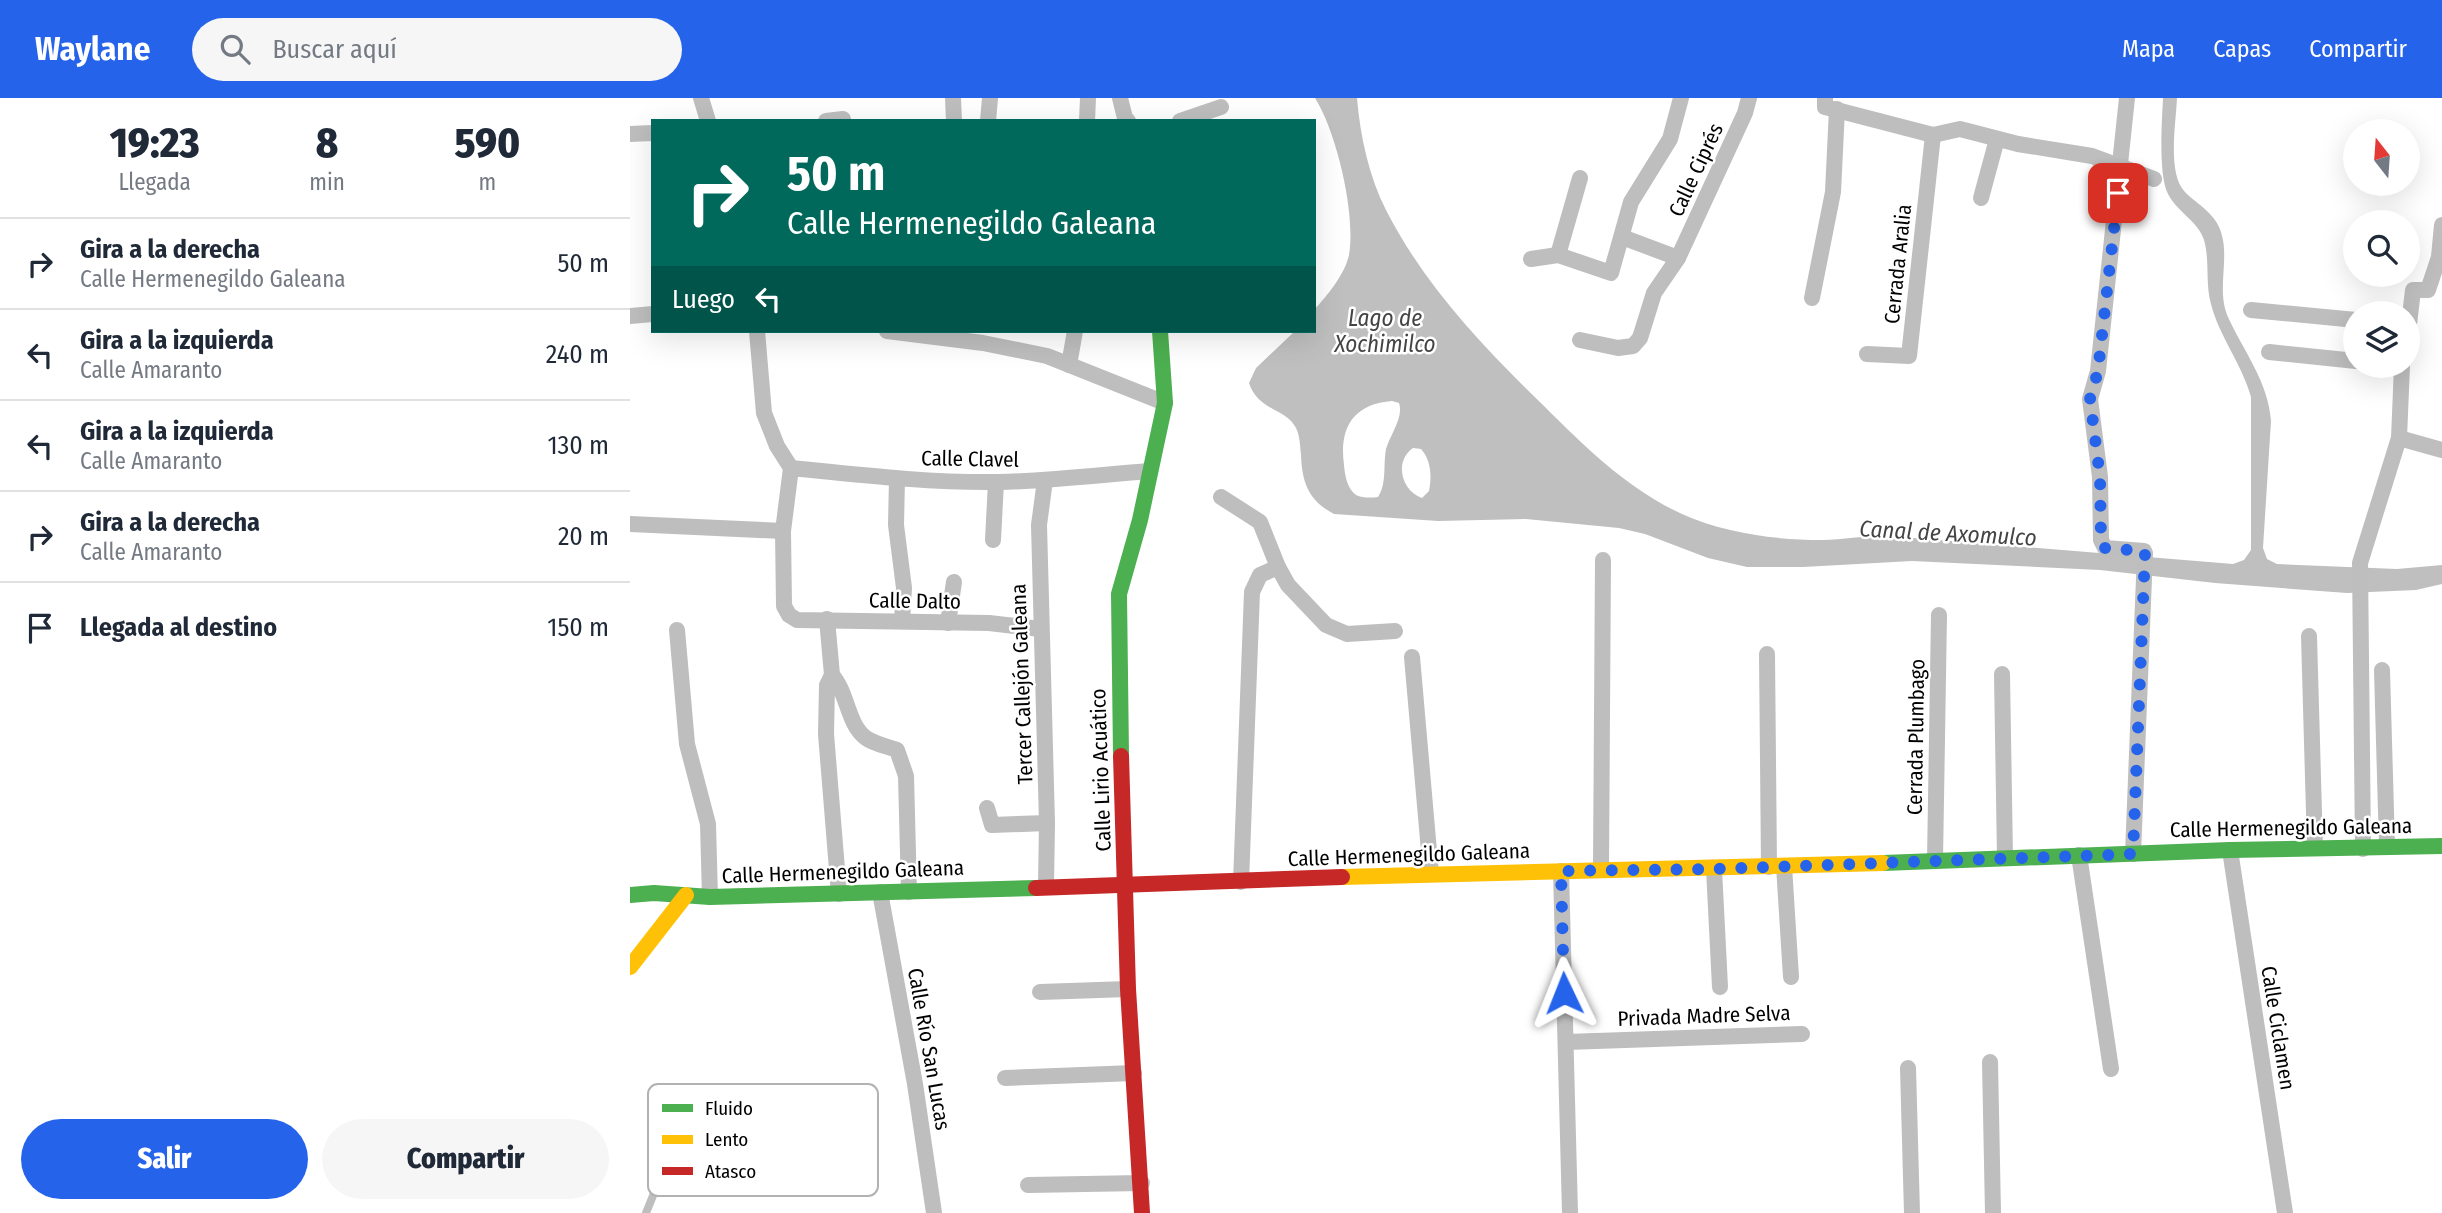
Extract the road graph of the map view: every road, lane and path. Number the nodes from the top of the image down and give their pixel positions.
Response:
1 (701, 98) edge
2 (953, 98) edge
3 (990, 98) edge
4 (1088, 98) edge
5 (1120, 98) edge
6 (1681, 98) edge
7 (1749, 98) edge
8 (2127, 98) edge
9 (1831, 103) edge
10 (1221, 107) dead end
11 (707, 119) edge
12 (954, 119) edge
13 (988, 119) edge
14 (1087, 119) edge
15 (1126, 119) edge
16 (1186, 119) edge
17 (651, 133) edge
18 (630, 134) edge
19 (1933, 135) junction
20 (1997, 139) junction
21 (2121, 168) junction
22 (1580, 178) dead end
23 (2154, 179) dead end
24 (1980, 198) dead end
25 (2442, 225) edge
26 (1622, 237) junction
27 (1558, 255) junction
28 (1678, 258) junction
29 (2440, 258) edge
30 (1531, 259) dead end
31 (1812, 298) dead end
32 (2412, 301) edge
33 (2251, 310) dead end
34 (651, 314) edge
35 (630, 316) edge
36 (2343, 319) edge
37 (757, 333) edge
38 (919, 333) edge
39 (1074, 333) edge
40 (1160, 333) edge
41 (983, 337) edge
42 (1580, 340) dead end
43 (2269, 352) dead end
44 (1867, 354) dead end
45 (2343, 360) edge
46 (1069, 365) junction
47 (2402, 378) edge
48 (1164, 403) junction
49 (2399, 438) junction
50 (2442, 450) edge
51 (792, 468) junction
52 (1149, 471) junction
53 (897, 479) junction
54 (1045, 480) junction
55 (996, 482) junction
56 (1221, 497) dead end
57 (630, 524) edge
58 (783, 531) junction
59 (993, 540) dead end
60 (1603, 560) dead end
61 (1278, 567) junction
62 (954, 582) dead end
63 (1939, 614) dead end
64 (827, 619) junction
65 (902, 621) junction
66 (948, 622) junction
67 (1040, 629) junction
68 (677, 630) dead end
69 (1395, 631) dead end
70 (2309, 636) dead end
71 (1767, 654) dead end
72 (1412, 657) dead end
73 (2382, 670) dead end
74 (2002, 674) dead end
75 (832, 675) junction
76 (987, 808) dead end
77 (1047, 823) junction
78 (2442, 846) edge
79 (2387, 847) junction
80 (2315, 848) junction
81 (2363, 849) junction
82 (2230, 850) junction
83 (2133, 854) junction
84 (2079, 855) junction
85 (2005, 858) junction
86 (1935, 861) junction
87 (1776, 866) junction
88 (1601, 869) junction
89 (1714, 869) junction
90 (1561, 871) junction
91 (1431, 874) junction
92 (1241, 882) junction
93 (1126, 885) junction
94 (1046, 887) junction
95 (880, 892) junction
96 (909, 892) junction
97 (839, 894) junction
98 (630, 895) edge
99 (686, 895) junction
100 (710, 897) junction
101 (630, 967) edge
102 (1791, 976) dead end
103 (1720, 987) dead end
104 (1128, 989) junction
105 (1040, 992) dead end
106 (1802, 1034) dead end
107 (1566, 1042) junction
108 (1990, 1062) dead end
109 (1908, 1068) dead end
110 (2111, 1069) dead end
111 (1134, 1073) junction
112 (1005, 1078) dead end
113 (1142, 1183) junction
114 (1028, 1185) dead end
115 (653, 1196) edge
116 (646, 1213) edge
117 (934, 1213) edge
118 (1142, 1213) edge
119 (1570, 1213) edge
120 (1912, 1213) edge
121 (1993, 1213) edge
122 (2285, 1213) edge

1 - 11 street
2 - 12 street
3 - 13 street
4 - 14 street
5 - 15 street
6 - 26 street
7 - 28 street, Calle Ciprés
8 - 21 street
9 - 19 street
9 - 31 street
10 - 16 street
17 - 18 street
19 - 20 street
19 - 44 street, Cerrada Aralia
20 - 21 street
20 - 24 street
21 - 23 street
21 - 83 street
22 - 27 street
25 - 29 street
26 - 27 street
26 - 28 street
27 - 30 street
28 - 42 street, Calle Ciprés
29 - 32 street
33 - 36 street
34 - 35 street
37 - 51 street
38 - 41 street
39 - 46 street
40 - 48 street, Calle Lirio Acuático
41 - 46 street
43 - 45 street
46 - 48 street
47 - 49 street
48 - 52 street, Calle Lirio Acuático
49 - 50 street
49 - 81 street
51 - 53 street, Calle Clavel
51 - 58 street
52 - 54 street, Calle Clavel
52 - 93 street, Calle Lirio Acuático
53 - 55 street, Calle Clavel
53 - 65 street
54 - 55 street, Calle Clavel
54 - 67 street, Tercer Callejón Galeana
55 - 59 street
56 - 61 street
57 - 58 street
58 - 64 street, Calle Dalto
60 - 88 street
61 - 69 street
61 - 92 street
62 - 66 street
63 - 86 street, Cerrada Plumbago
64 - 65 street, Calle Dalto
64 - 75 street
65 - 66 street, Calle Dalto
66 - 67 street, Calle Dalto
67 - 77 street, Tercer Callejón Galeana
68 - 100 street
70 - 80 street
71 - 87 street
72 - 91 street
73 - 79 street
74 - 85 street
75 - 96 street
75 - 97 street
76 - 77 street
77 - 94 street, Tercer Callejón Galeana
78 - 79 street, Calle Hermenegildo Galeana
79 - 81 street, Calle Hermenegildo Galeana
80 - 81 street, Calle Hermenegildo Galeana
80 - 82 street, Calle Hermenegildo Galeana
82 - 83 street, Calle Hermenegildo Galeana
82 - 122 street, Calle Ciclamen
83 - 84 street, Calle Hermenegildo Galeana
84 - 85 street, Calle Hermenegildo Galeana
84 - 110 street
85 - 86 street, Calle Hermenegildo Galeana
86 - 87 street, Calle Hermenegildo Galeana
87 - 89 street, Calle Hermenegildo Galeana
87 - 102 street
88 - 89 street, Calle Hermenegildo Galeana
88 - 90 street, Calle Hermenegildo Galeana
89 - 103 street
90 - 91 street, Calle Hermenegildo Galeana
90 - 107 street
91 - 92 street, Calle Hermenegildo Galeana
92 - 93 street, Calle Hermenegildo Galeana
93 - 94 street, Calle Hermenegildo Galeana
93 - 104 street, Calle Lirio Acuático
94 - 96 street, Calle Hermenegildo Galeana
95 - 96 street, Calle Hermenegildo Galeana
95 - 97 street, Calle Hermenegildo Galeana
95 - 117 street, Calle Río San Lucas
97 - 100 street, Calle Hermenegildo Galeana
98 - 99 street, Calle Hermenegildo Galeana
99 - 100 street, Calle Hermenegildo Galeana
99 - 101 street
104 - 105 street
104 - 111 street, Calle Lirio Acuático
106 - 107 street, Privada Madre Selva
107 - 119 street
108 - 121 street
109 - 120 street
111 - 112 street
111 - 113 street, Calle Lirio Acuático
113 - 114 street
113 - 118 street, Calle Lirio Acuático
115 - 116 lane

